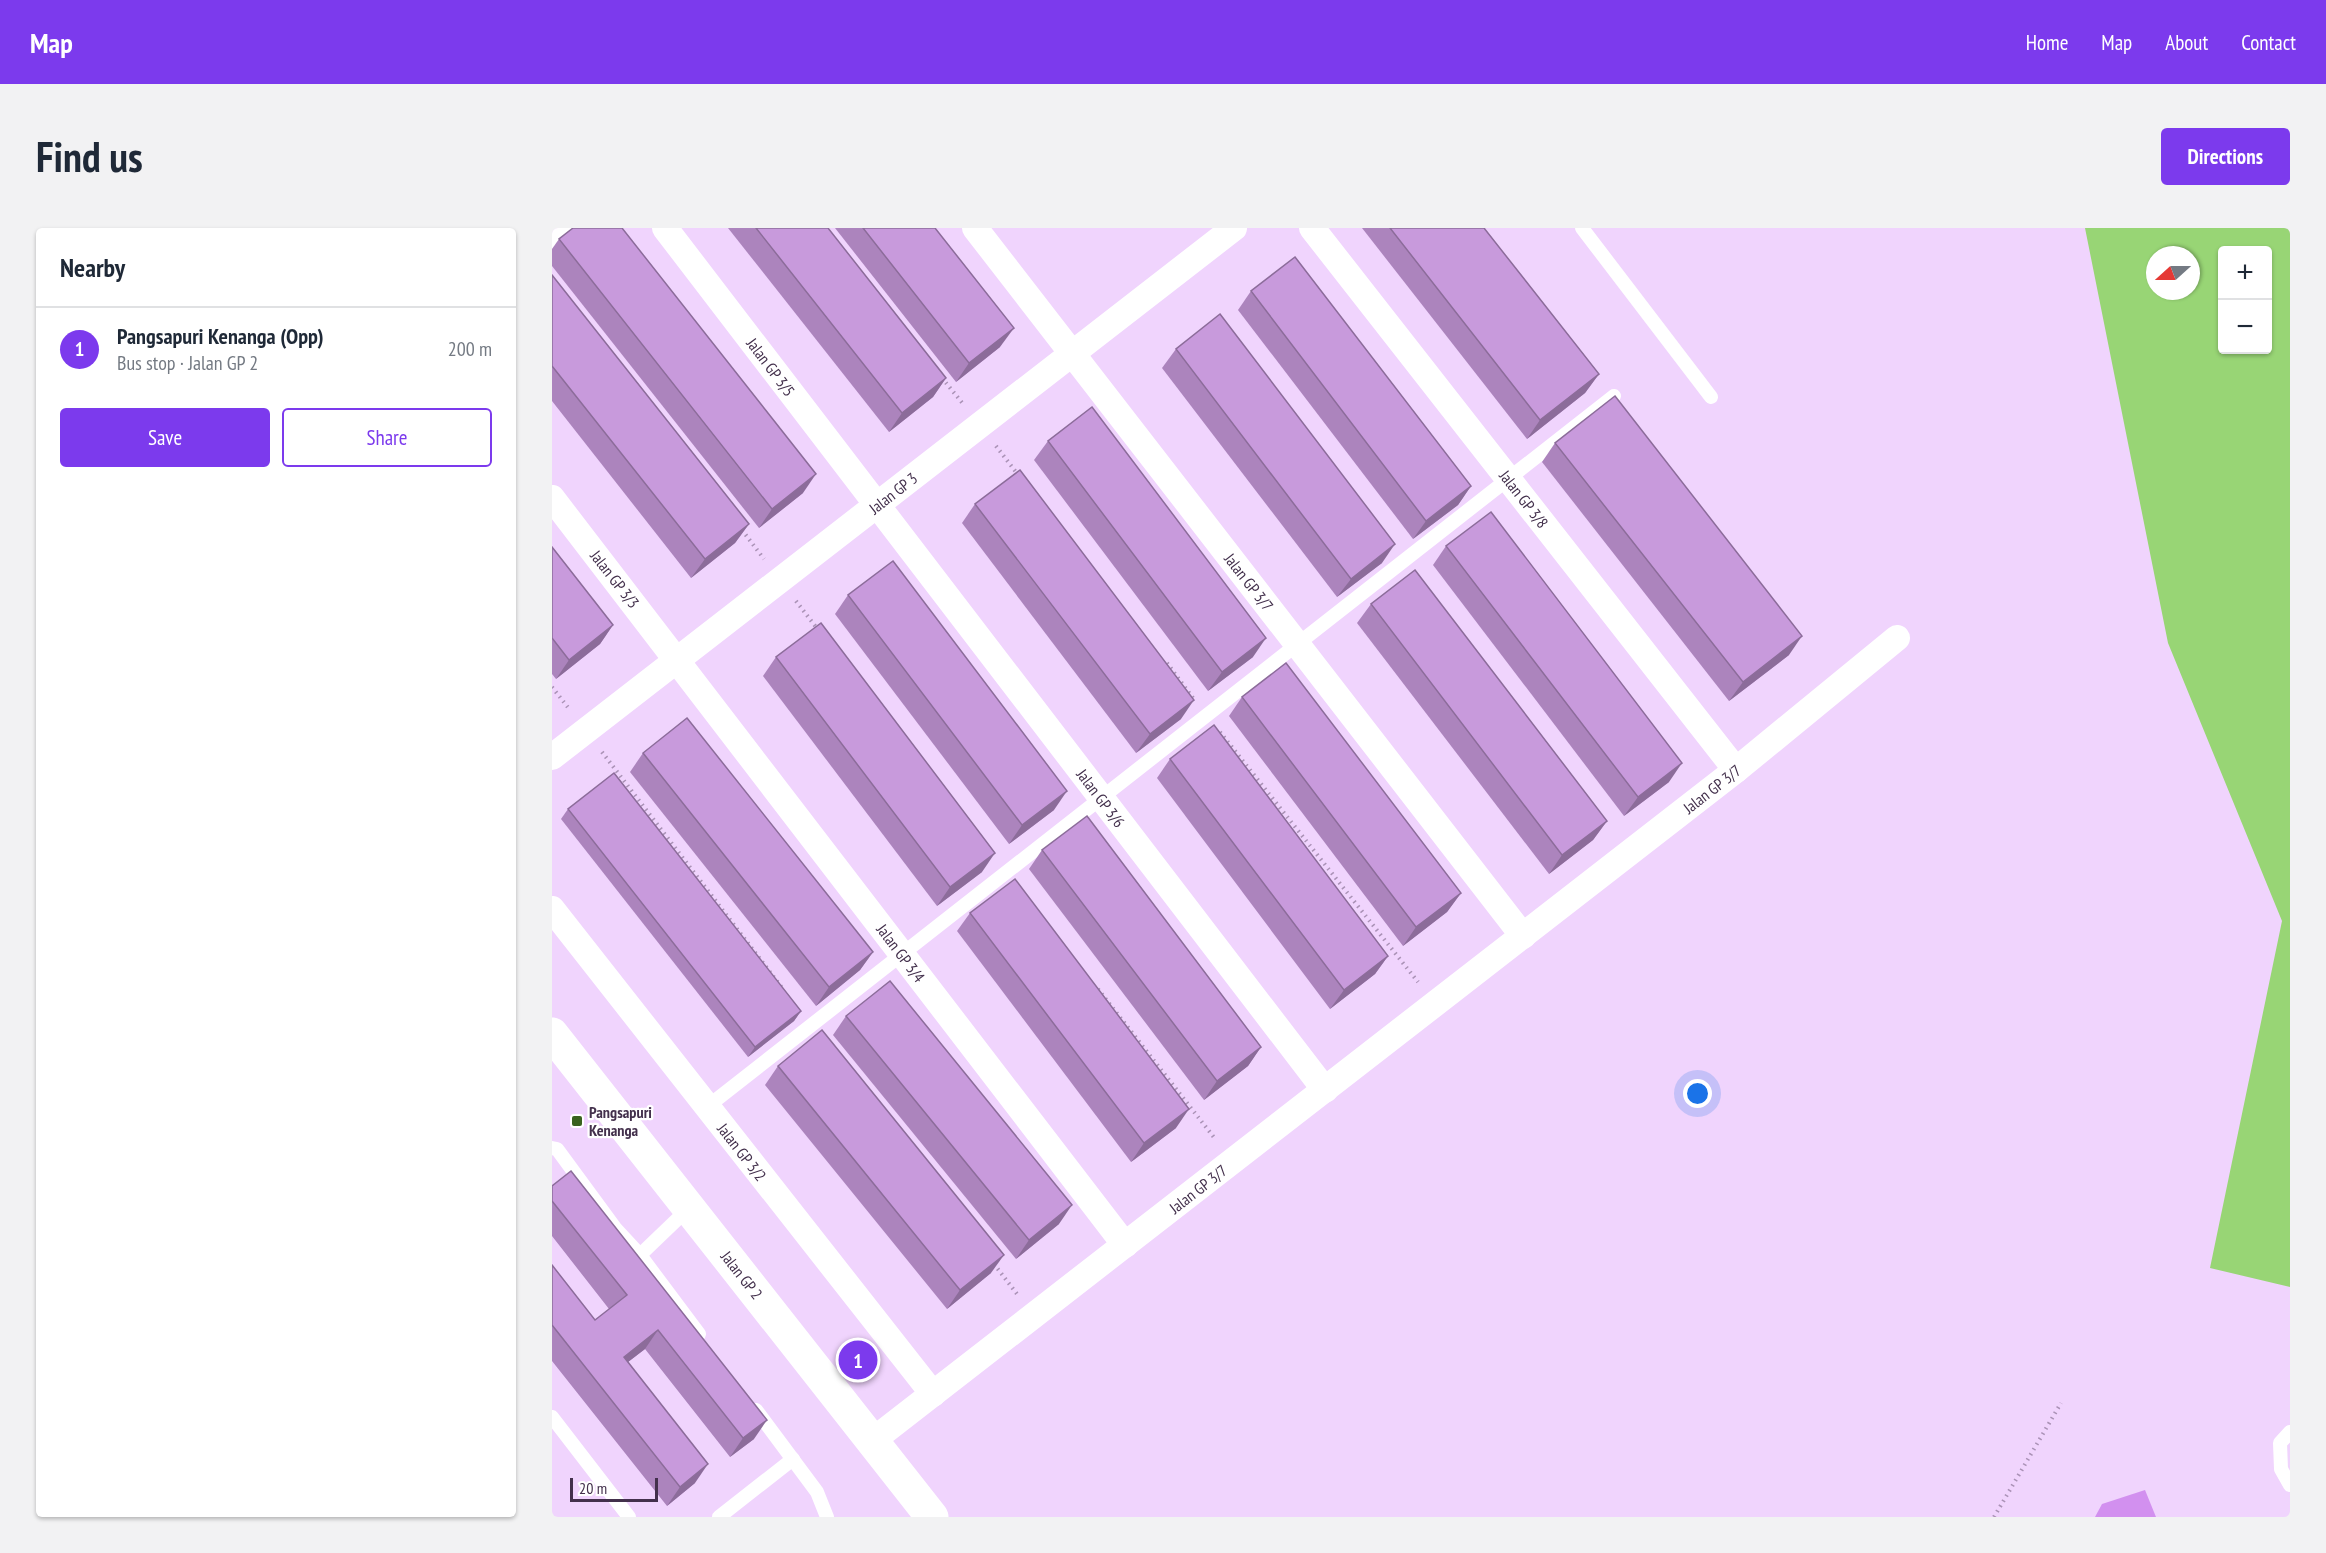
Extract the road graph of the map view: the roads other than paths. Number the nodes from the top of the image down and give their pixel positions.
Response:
1 (562, 228) edge
2 (665, 228) edge
3 (975, 228) edge
4 (1234, 228) edge
5 (1312, 228) edge
6 (1582, 228) edge
7 (552, 236) edge
8 (1073, 354) junction
9 (1614, 396) edge
10 (1711, 397) dead end
11 (1508, 478) junction
12 (552, 498) edge
13 (878, 506) junction
14 (1897, 638) dead end
15 (1297, 644) junction
16 (677, 660) junction
17 (552, 757) edge
18 (1736, 770) junction
19 (1101, 798) junction
20 (552, 909) edge
21 (1523, 936) junction
22 (902, 954) junction
23 (552, 1035) edge
24 (1325, 1090) junction
25 (707, 1107) junction
26 (552, 1148) edge
27 (689, 1208) junction
28 (1125, 1245) junction
29 (640, 1255) junction
30 (709, 1348) edge
31 (933, 1394) junction
32 (751, 1403) edge
33 (552, 1417) edge
34 (2290, 1432) edge
35 (872, 1441) junction
36 (793, 1459) junction
37 (2290, 1485) edge
38 (629, 1517) edge
39 (719, 1517) edge
40 (827, 1517) edge
41 (932, 1517) edge

1 - 7 street
2 - 13 street, Jalan GP 3/5
3 - 8 street, Jalan GP 3/7
4 - 8 street, Jalan GP 3
5 - 11 street, Jalan GP 3/8
6 - 10 lane
8 - 13 street, Jalan GP 3
8 - 15 street, Jalan GP 3/7
9 - 11 lane
11 - 15 lane
11 - 18 street, Jalan GP 3/8
12 - 16 street, Jalan GP 3/3
13 - 16 street, Jalan GP 3
13 - 19 street, Jalan GP 3/6
14 - 18 street, Jalan GP 3/7
15 - 19 lane
15 - 21 street, Jalan GP 3/7
16 - 17 street, Jalan GP 3
16 - 22 street, Jalan GP 3/4
18 - 21 street, Jalan GP 3/7
19 - 22 lane
19 - 24 street, Jalan GP 3/6
20 - 25 street, Jalan GP 3/2
21 - 24 street, Jalan GP 3/7
22 - 25 lane
22 - 28 street, Jalan GP 3/4
23 - 27 street, Jalan GP 2
24 - 28 street, Jalan GP 3/7
25 - 31 street, Jalan GP 3/2
26 - 29 lane
27 - 29 lane
27 - 35 street, Jalan GP 2
28 - 31 street, Jalan GP 3/7
29 - 30 lane
31 - 35 street, Jalan GP 3/7
32 - 36 lane
33 - 38 lane
34 - 37 lane
35 - 41 street, Jalan GP 2
36 - 39 lane
36 - 40 lane

